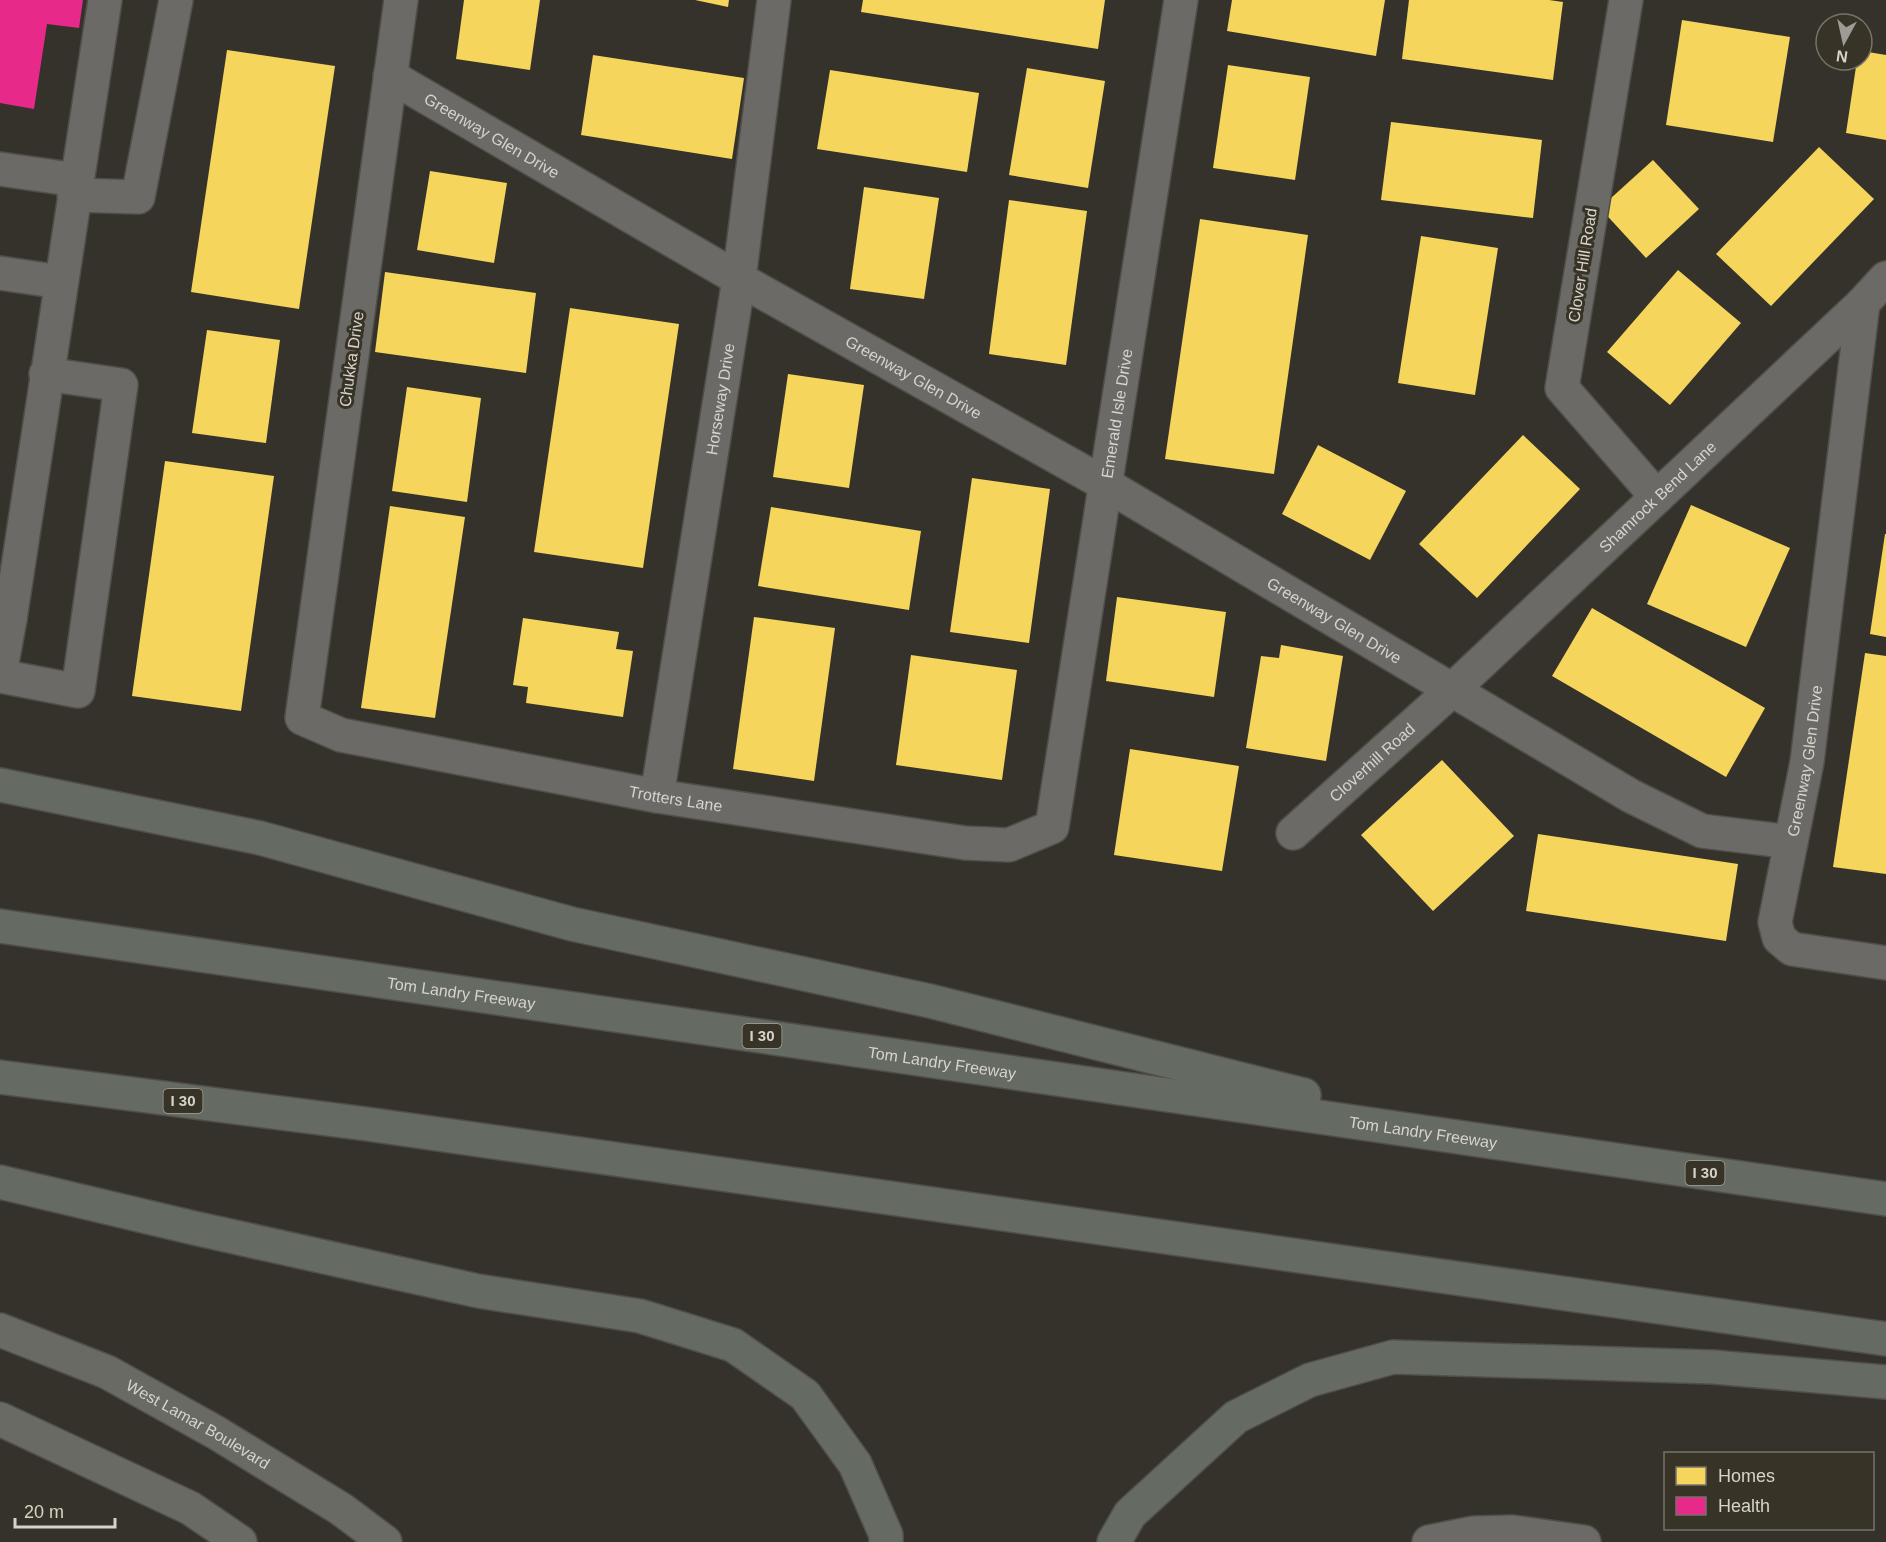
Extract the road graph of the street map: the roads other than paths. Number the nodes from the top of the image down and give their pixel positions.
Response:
1 (105, 0) edge
2 (176, 0) edge
3 (401, 0) edge
4 (774, 0) edge
5 (1181, 0) edge
6 (1626, 0) edge
7 (390, 76) junction
8 (0, 169) edge
9 (75, 187) junction
10 (0, 273) edge
11 (1886, 278) edge
12 (739, 279) junction
13 (61, 282) junction
14 (1863, 303) junction
15 (46, 374) junction
16 (1105, 484) junction
17 (1657, 497) junction
18 (5, 618) edge
19 (0, 675) edge
20 (1452, 690) junction
21 (302, 718) joint
22 (0, 785) edge
23 (657, 795) junction
24 (1052, 827) joint
25 (1293, 833) dead end
26 (1791, 842) junction
27 (0, 927) edge
28 (1886, 963) edge
29 (0, 1077) edge
30 (1524, 1146) junction
31 (0, 1182) edge
32 (1886, 1199) edge
33 (0, 1330) edge
34 (1886, 1339) edge
35 (1886, 1382) edge
36 (0, 1419) edge
37 (885, 1540) edge
38 (240, 1542) edge
39 (385, 1542) edge
40 (1114, 1542) edge
41 (1429, 1542) edge
42 (1584, 1542) edge

1 - 9 lane
2 - 9 lane
3 - 7 lane, Chukka Drive
4 - 12 lane, Horseway Drive
5 - 16 lane, Emerald Isle Drive
6 - 17 lane, Clover Hill Road
7 - 12 lane, Greenway Glen Drive
7 - 21 lane, Chukka Drive
8 - 9 lane
9 - 13 lane
10 - 13 lane
11 - 14 lane
12 - 16 lane, Greenway Glen Drive
12 - 23 lane, Horseway Drive
13 - 15 lane
14 - 17 lane, Shamrock Bend Lane
14 - 26 lane, Greenway Glen Drive
15 - 18 lane
15 - 19 lane
16 - 20 lane, Greenway Glen Drive
16 - 24 lane, Emerald Isle Drive
17 - 20 lane, Shamrock Bend Lane
18 - 19 lane
20 - 25 lane, Cloverhill Road
20 - 26 lane, Greenway Glen Drive
21 - 23 lane, Trotters Lane
22 - 30 highway
23 - 24 lane, Trotters Lane
26 - 28 lane
27 - 30 highway, Tom Landry Freeway / I 30
29 - 34 highway, I 30
30 - 32 highway, Tom Landry Freeway / I 30
31 - 37 highway
33 - 39 main road, West Lamar Boulevard
35 - 40 highway
36 - 38 main road
41 - 42 lane

